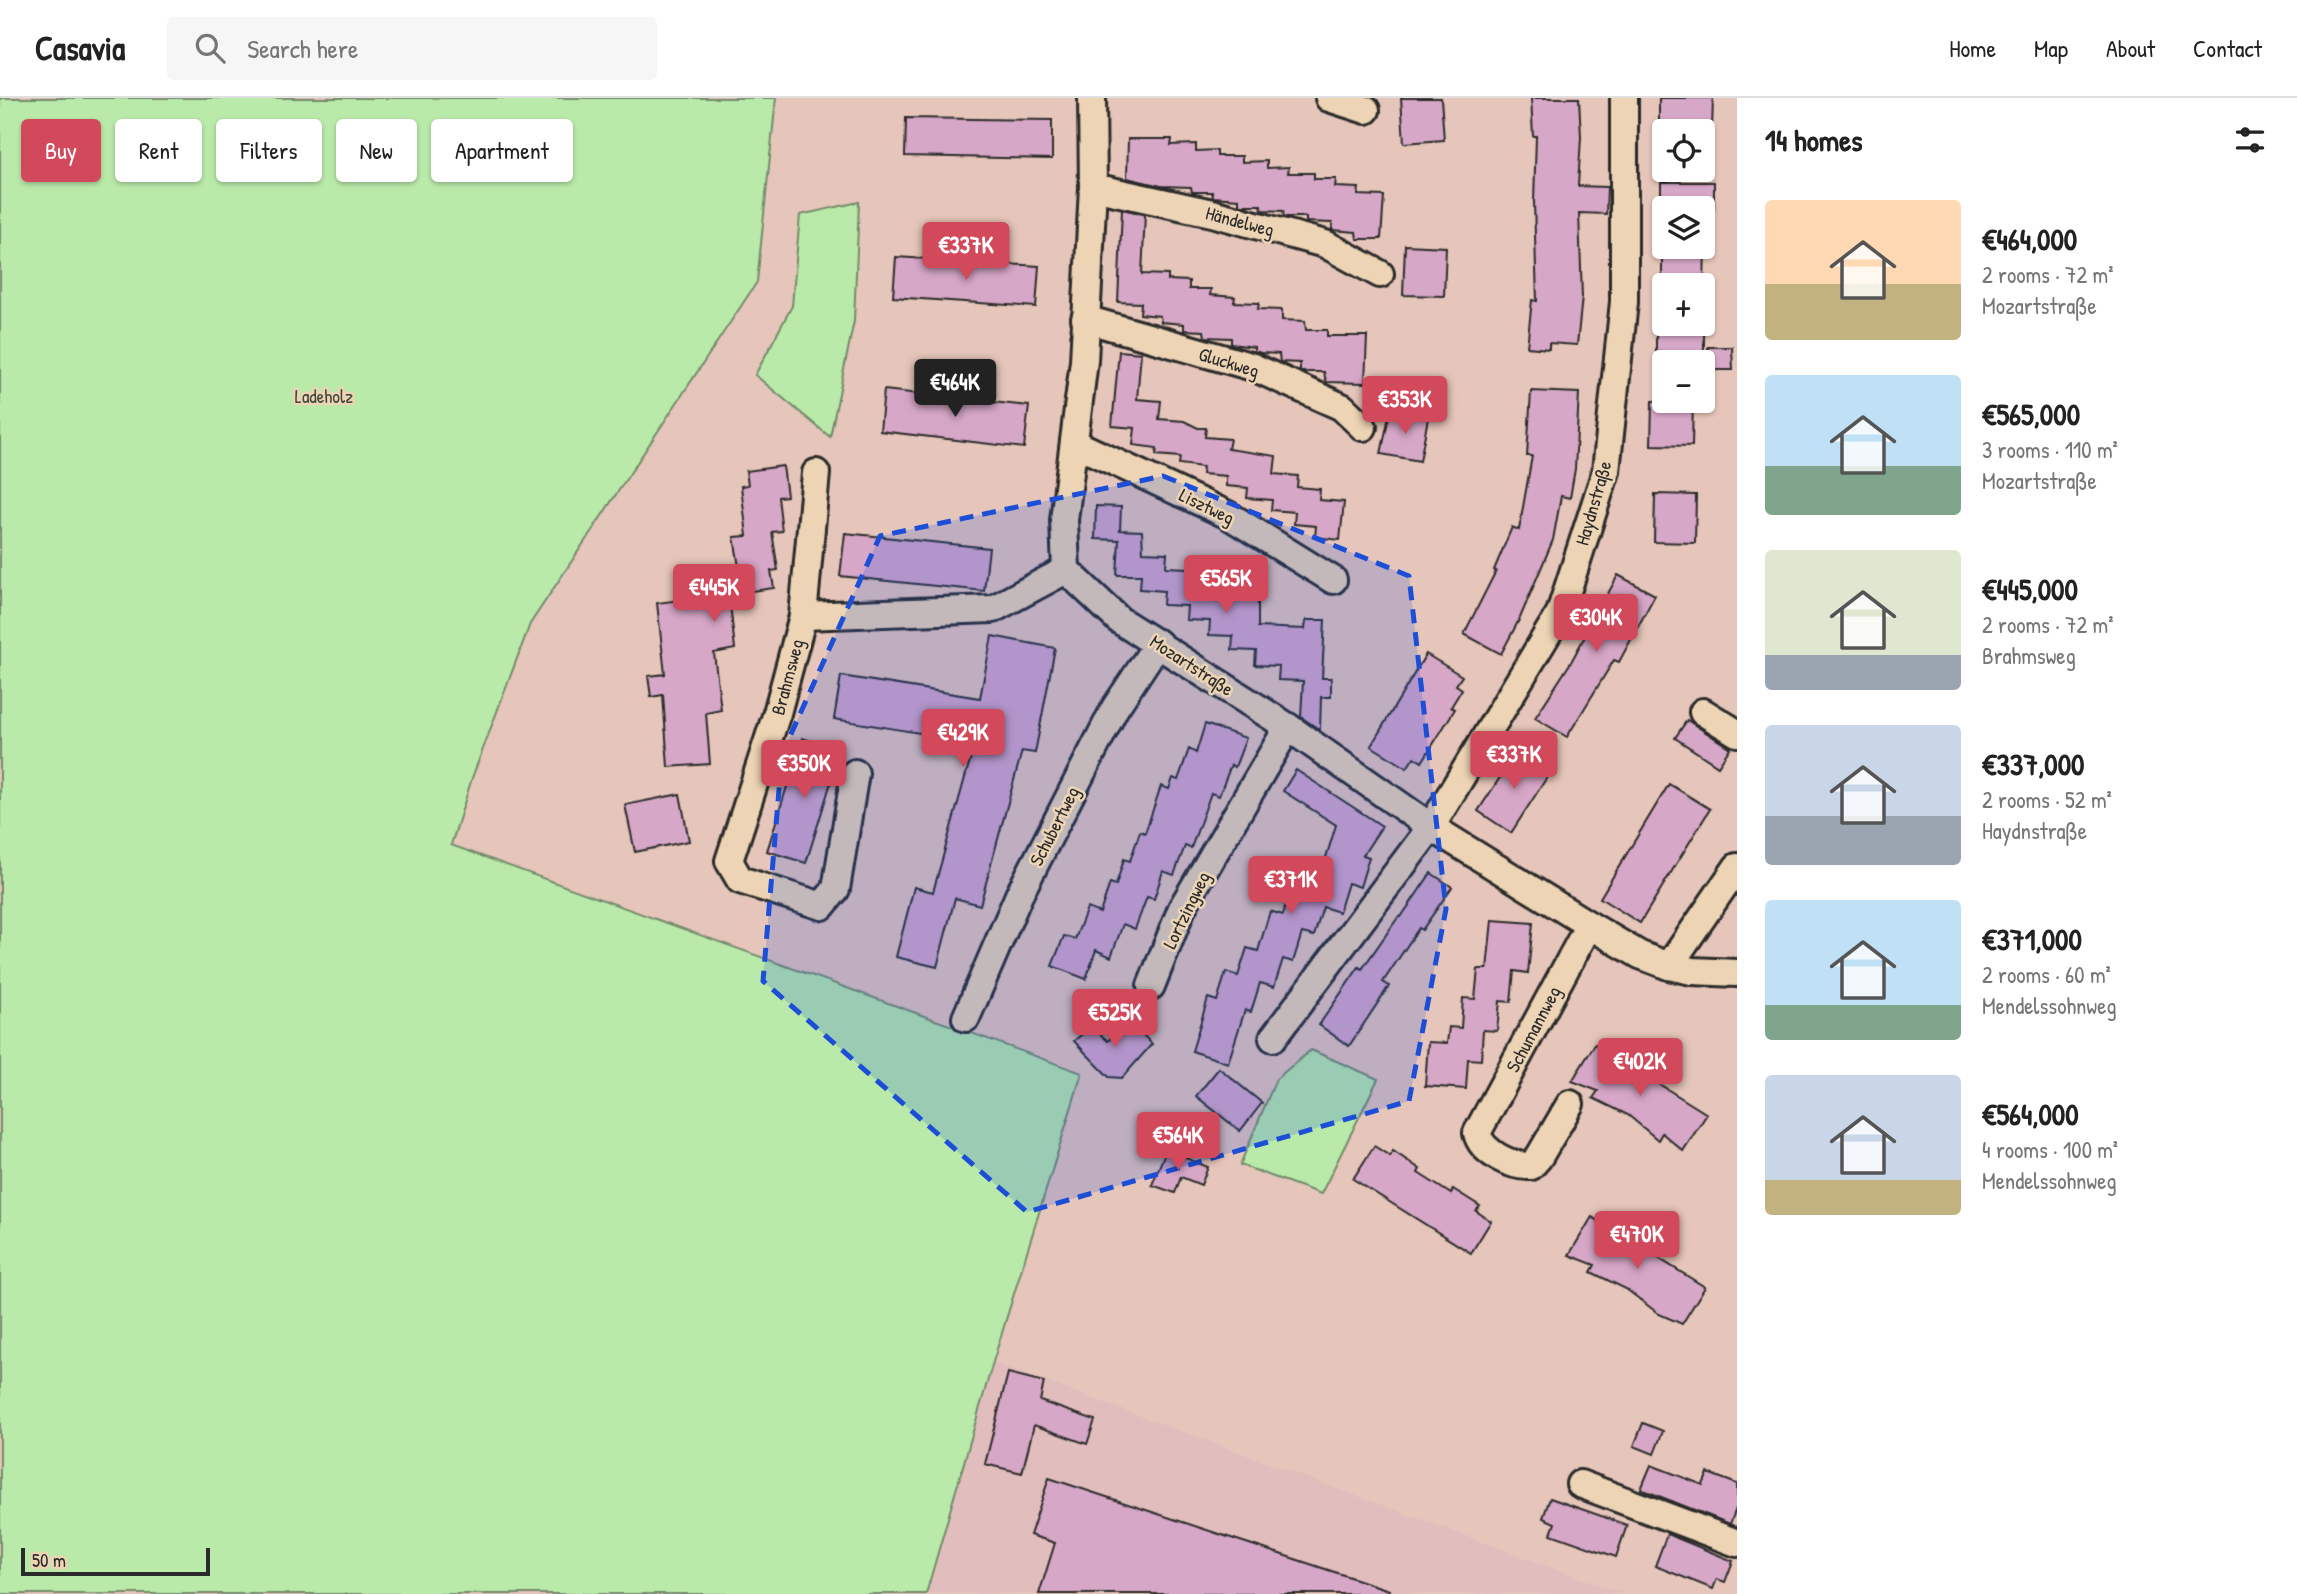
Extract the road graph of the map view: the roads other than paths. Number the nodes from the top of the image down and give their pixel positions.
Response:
1 (1092, 98) edge
2 (1329, 98) edge
3 (1624, 98) edge
4 (1366, 110) dead end
5 (1093, 187) junction
6 (1380, 274) dead end
7 (1085, 320) junction
8 (1363, 428) dead end
9 (1074, 443) junction
10 (816, 473) dead end
11 (1066, 570) junction
12 (1334, 580) dead end
13 (803, 616) junction
14 (1158, 643) junction
15 (1703, 712) dead end
16 (1288, 727) junction
17 (1737, 733) edge
18 (855, 773) dead end
19 (1431, 827) junction
20 (1737, 867) edge
21 (1588, 925) junction
22 (1669, 966) junction
23 (1737, 973) edge
24 (1152, 986) dead end
25 (966, 1018) dead end
26 (1273, 1038) dead end
27 (1570, 1104) dead end
28 (1580, 1484) dead end
29 (1737, 1544) edge

1 - 5 street
2 - 4 street
3 - 19 street, Haydnstraße
5 - 6 street, Händelweg
5 - 7 street
7 - 8 street, Gluckweg
7 - 9 street
9 - 11 street
9 - 12 street, Lisztweg
10 - 13 street, Brahmsweg
11 - 13 street, Brahmsweg
11 - 14 street, Mozartstraße
13 - 18 street, Brahmsweg
14 - 16 street, Mozartstraße
14 - 25 street, Schubertweg
15 - 17 street
16 - 19 street, Mozartstraße
16 - 24 street, Lortzingweg
19 - 21 street, Mozartstraße
19 - 26 street, Haydnstraße
20 - 22 street
21 - 22 street, Mozartstraße
21 - 27 street, Schumannweg
22 - 23 street, Mozartstraße
28 - 29 street

